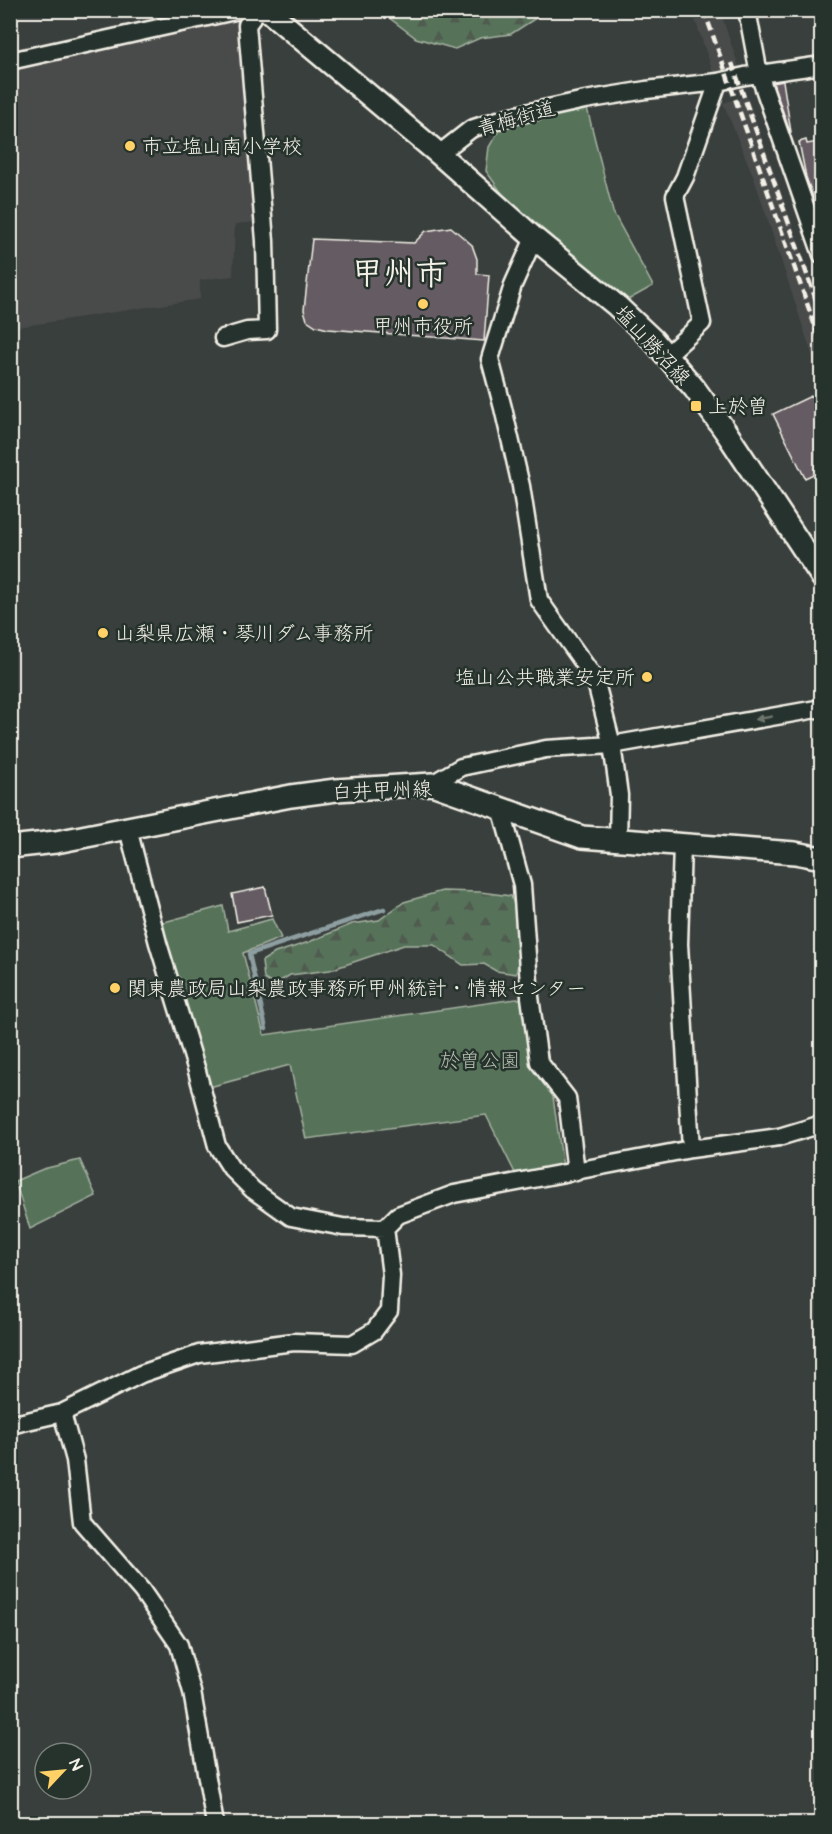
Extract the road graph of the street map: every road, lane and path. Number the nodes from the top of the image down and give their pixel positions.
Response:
1 (239, 10) edge
2 (258, 10) edge
3 (267, 10) edge
4 (747, 10) edge
5 (10, 61) edge
6 (822, 65) edge
7 (759, 74) junction
8 (715, 83) junction
9 (439, 154) junction
10 (534, 238) junction
11 (822, 255) edge
12 (223, 338) dead end
13 (667, 355) junction
14 (819, 566) edge
15 (822, 708) edge
16 (612, 744) junction
17 (432, 784) junction
18 (501, 808) junction
19 (128, 829) junction
20 (618, 840) junction
21 (682, 845) junction
22 (10, 847) edge
23 (822, 858) edge
24 (822, 1124) edge
25 (691, 1149) junction
26 (576, 1172) junction
27 (385, 1228) junction
28 (62, 1413) junction
29 (10, 1425) edge
30 (215, 1824) edge

1 - 5 street
2 - 12 street
3 - 9 main road
4 - 7 street
6 - 7 street, 青梅街道
7 - 8 street, 青梅街道
7 - 11 street
8 - 9 street, 青梅街道
8 - 13 street
9 - 10 main road, 塩山勝沼線
10 - 13 main road, 塩山勝沼線
10 - 16 street
13 - 14 main road, 塩山勝沼線
15 -> 16 street
16 - 17 street
16 - 20 street
17 - 18 main road, 白井甲州線
17 - 19 main road, 白井甲州線
18 - 20 main road, 白井甲州線
18 - 26 street
19 - 22 main road, 白井甲州線
19 - 27 street
20 - 21 main road, 白井甲州線
21 - 23 main road, 白井甲州線
21 - 25 street
24 - 25 street
25 - 26 street
26 - 27 street
27 - 28 street
28 - 29 street
28 - 30 street

